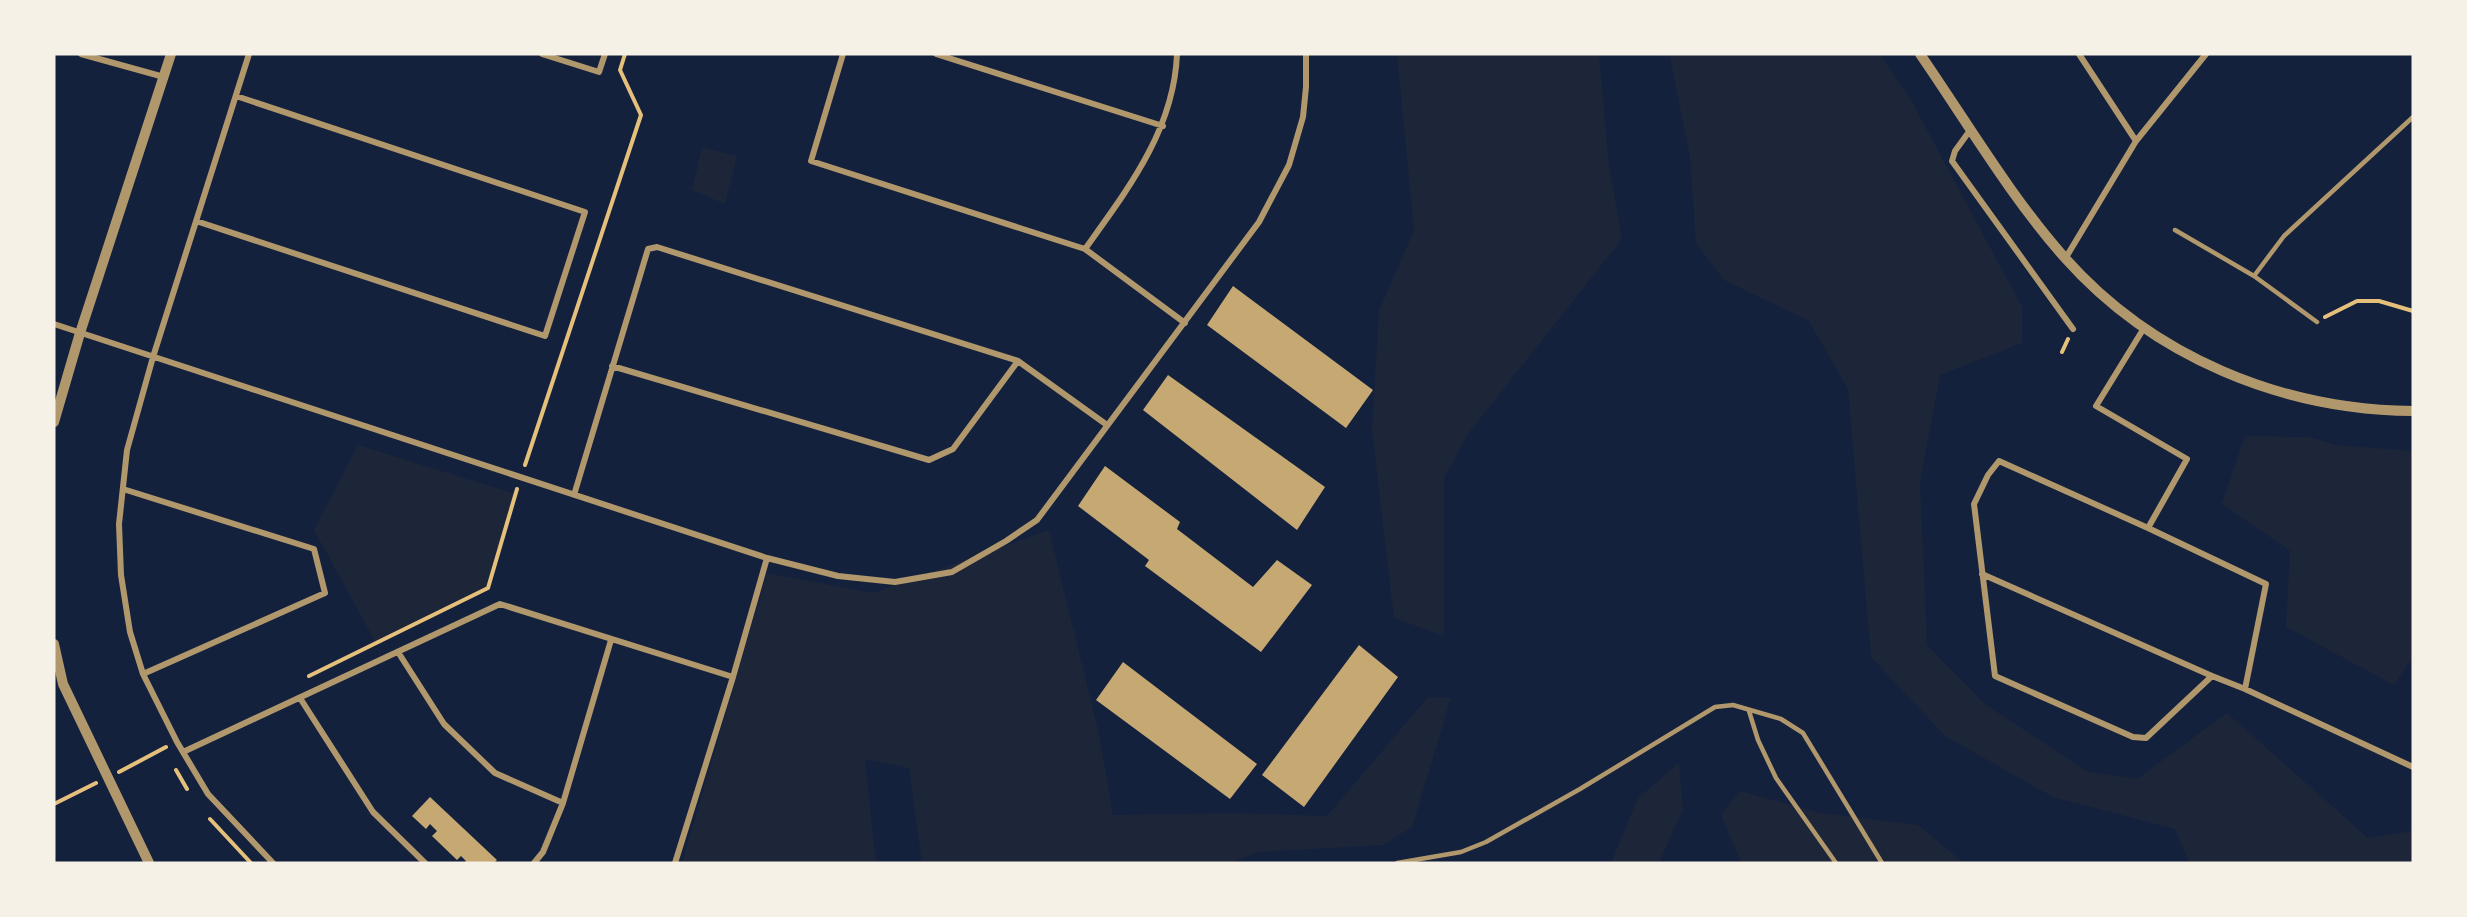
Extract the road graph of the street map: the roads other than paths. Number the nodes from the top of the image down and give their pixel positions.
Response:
1 (81, 54) edge
2 (171, 54) edge
3 (249, 54) edge
4 (542, 54) edge
5 (605, 54) edge
6 (843, 54) edge
7 (936, 54) edge
8 (1178, 54) edge
9 (1306, 54) edge
10 (1920, 54) edge
11 (2079, 54) edge
12 (2206, 54) edge
13 (164, 77) junction
14 (236, 96) junction
15 (2413, 117) edge
16 (1163, 126) junction
17 (1971, 129) junction
18 (2136, 141) junction
19 (196, 220) junction
20 (2175, 230) dead end
21 (1085, 249) junction
22 (2065, 259) junction
23 (2254, 276) junction
24 (2317, 322) road end
25 (1185, 323) junction
26 (54, 324) edge
27 (2144, 328) junction
28 (2073, 329) dead end
29 (80, 333) junction
30 (153, 357) junction
31 (1018, 361) junction
32 (612, 366) junction
33 (2413, 411) edge
34 (54, 422) edge
35 (1107, 424) junction
36 (123, 489) junction
37 (573, 495) junction
38 (2148, 528) junction
39 (767, 558) junction
40 (1982, 574) junction
41 (611, 640) junction
42 (54, 644) edge
43 (398, 652) junction
44 (143, 674) junction
45 (733, 676) junction
46 (2212, 676) junction
47 (2245, 689) junction
48 (300, 698) junction
49 (1749, 711) junction
50 (183, 752) junction
51 (2413, 767) edge
52 (563, 802) junction
53 (149, 863) edge
54 (273, 863) edge
55 (425, 863) edge
56 (534, 863) edge
57 (675, 863) edge
58 (1398, 863) edge
59 (1836, 863) edge
60 (1882, 863) edge

1 - 13 street
2 - 13 street
3 - 14 street
4 - 5 street
6 - 21 street
7 - 16 street
8 - 16 street
9 - 25 street
10 - 17 street
11 - 18 street
12 - 18 street
13 - 29 street
14 - 19 street
14 - 19 street
15 - 23 lane
16 - 21 street
17 - 22 street
17 - 28 street
18 - 22 street
19 - 30 street
20 - 23 lane
21 - 25 street
22 - 27 street
23 - 24 lane
25 - 35 street
26 - 29 street
27 - 33 street
27 - 38 street
29 - 30 street
29 - 34 street
30 - 36 street
30 - 37 street
31 - 32 street
31 - 32 street
31 - 35 street
32 - 37 street
35 - 39 street
36 - 44 street
36 - 44 street
37 - 39 street
38 - 40 street
38 - 47 street
39 - 45 street
40 - 46 street
40 - 46 street
41 - 43 street
41 - 45 street
41 - 52 street
42 - 53 street
43 - 48 street
43 - 52 street
44 - 50 street
45 - 57 street
46 - 47 street
47 - 51 street
48 - 50 street
48 - 55 street
49 - 58 lane
49 - 59 lane
49 - 60 lane
50 - 54 street
52 - 56 street

